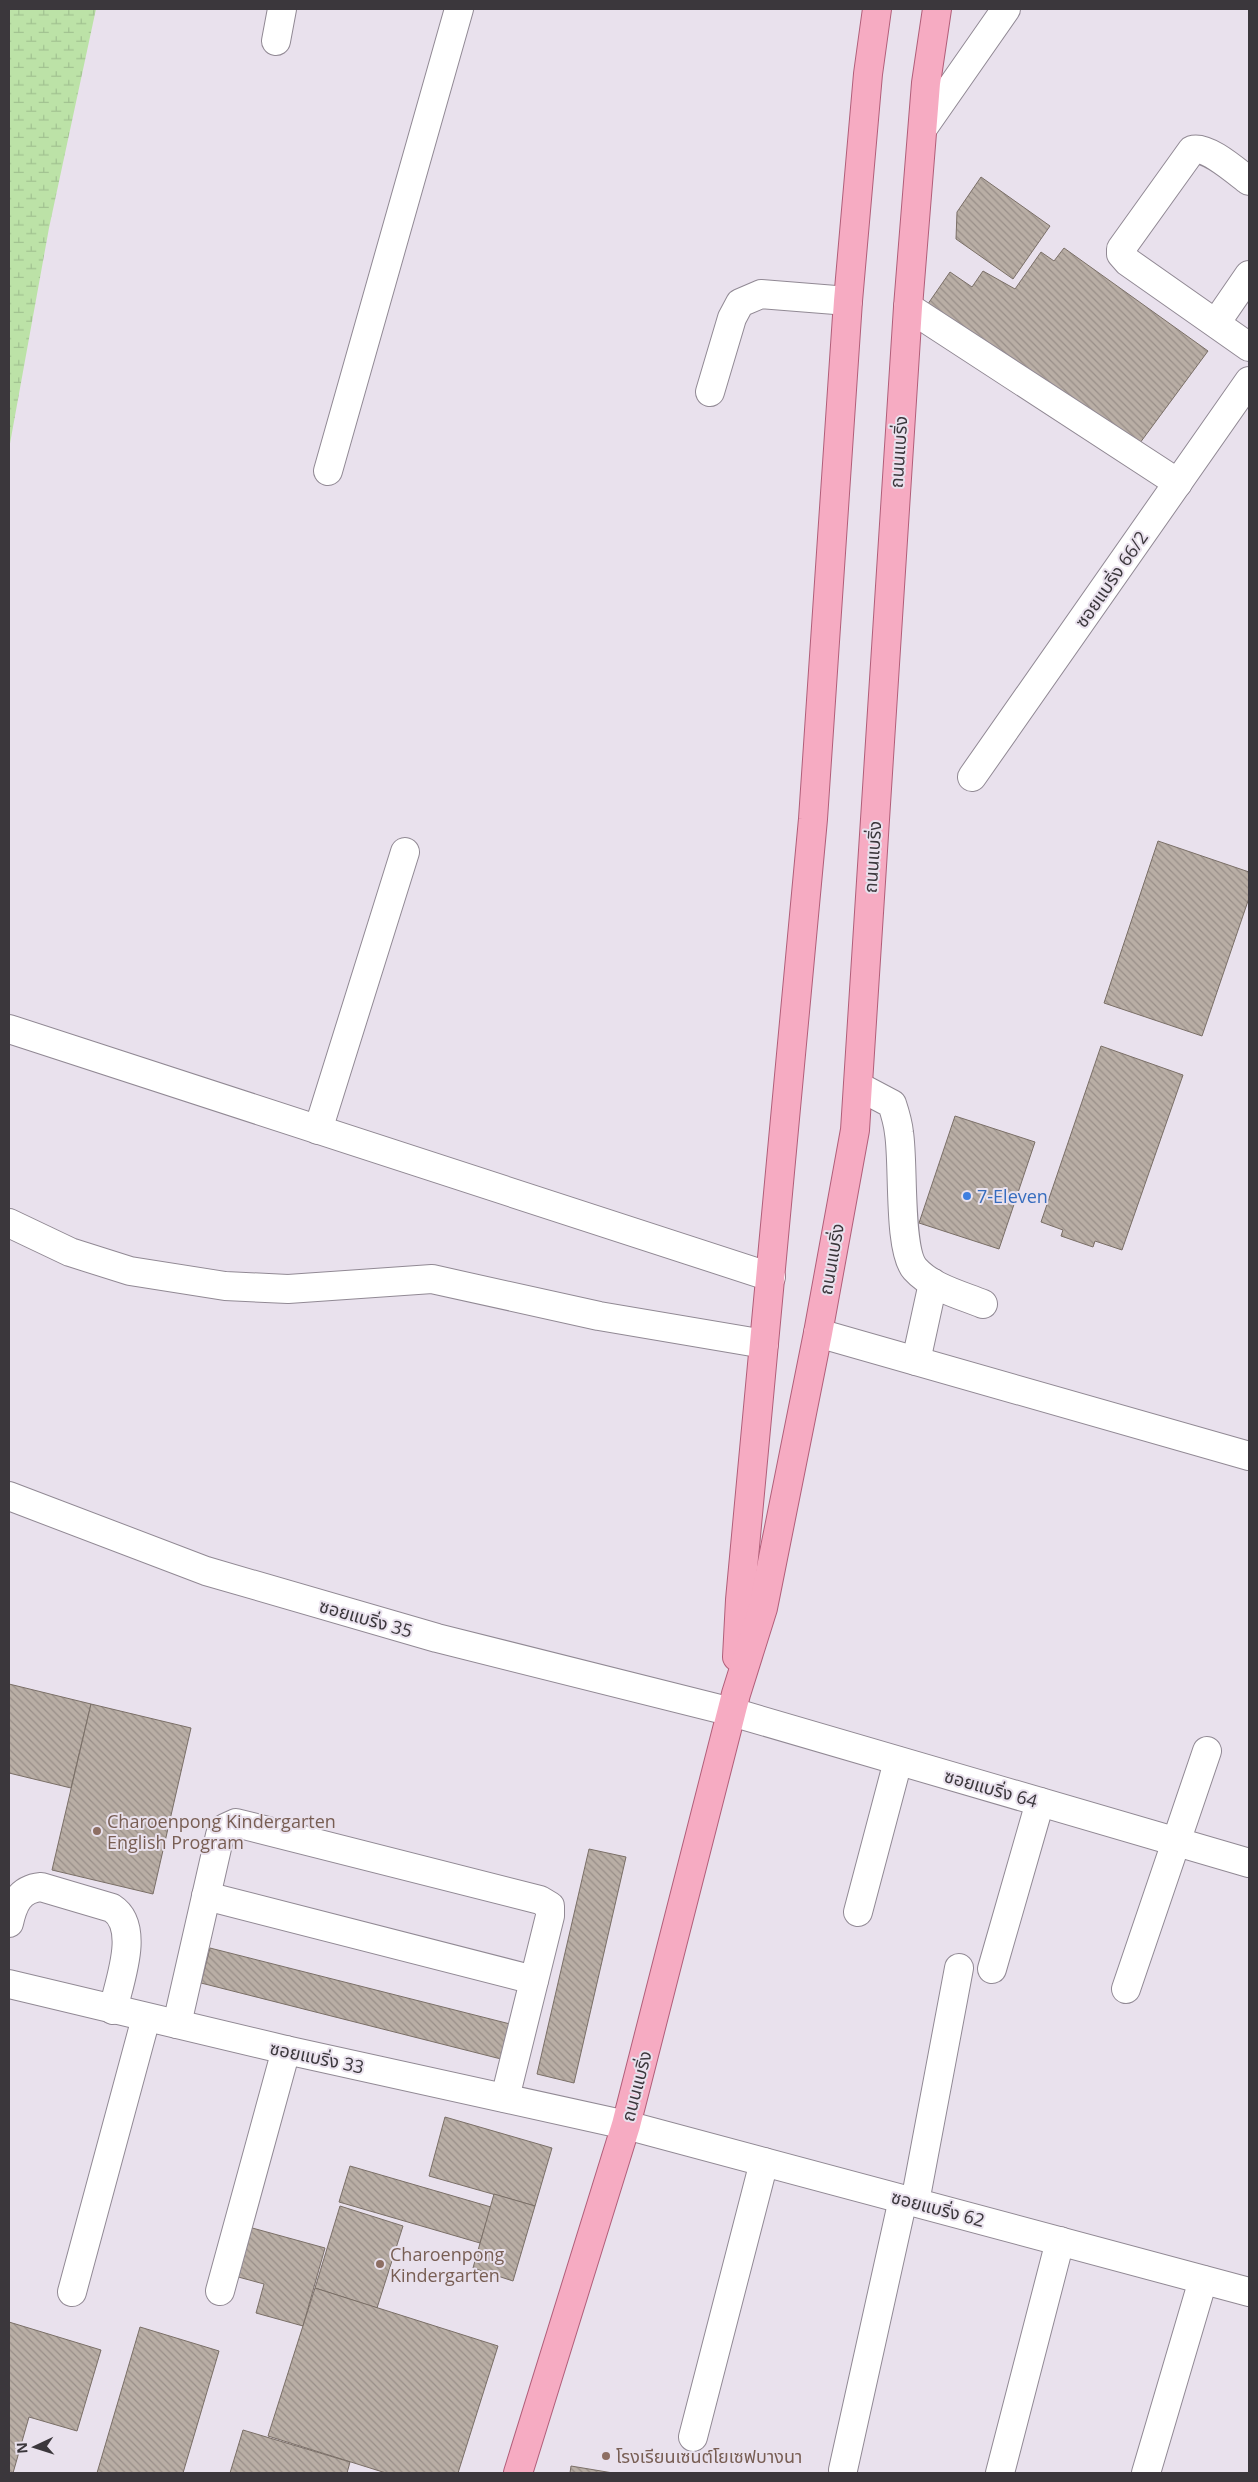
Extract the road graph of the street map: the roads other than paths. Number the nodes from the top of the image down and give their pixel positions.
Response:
1 (282, 9) edge
2 (458, 9) edge
3 (877, 9) edge
4 (937, 9) edge
5 (1006, 9) edge
6 (276, 41) dead end
7 (923, 128) junction
8 (1249, 181) edge
9 (1249, 275) edge
10 (848, 301) junction
11 (908, 307) junction
12 (1216, 322) junction
13 (1249, 347) edge
14 (1249, 381) edge
15 (710, 392) dead end
16 (328, 471) dead end
17 (1178, 483) junction
18 (972, 777) dead end
19 (405, 852) dead end
20 (9, 1029) edge
21 (858, 1086) junction
22 (318, 1130) junction
23 (9, 1223) edge
24 (771, 1277) junction
25 (933, 1283) junction
26 (984, 1304) dead end
27 (818, 1333) junction
28 (764, 1344) junction
29 (916, 1361) junction
30 (1249, 1456) edge
31 (9, 1496) edge
32 (734, 1703) junction
33 (1206, 1751) dead end
34 (898, 1761) junction
35 (1040, 1802) junction
36 (1175, 1841) junction
37 (1249, 1863) edge
38 (206, 1896) junction
39 (858, 1912) dead end
40 (9, 1924) edge
41 (958, 1968) dead end
42 (992, 1969) dead end
43 (534, 1980) junction
44 (1126, 1989) dead end
45 (10, 1991) edge
46 (113, 2010) junction
47 (146, 2018) junction
48 (177, 2024) junction
49 (286, 2050) junction
50 (505, 2098) junction
51 (626, 2125) junction
52 (764, 2162) junction
53 (909, 2200) junction
54 (1060, 2241) junction
55 (1203, 2280) junction
56 (220, 2291) dead end
57 (72, 2292) dead end
58 (1249, 2292) edge
59 (693, 2437) dead end
60 (843, 2470) dead end
61 (518, 2473) edge
62 (1000, 2473) edge
63 (1146, 2473) edge

1 - 6 street
2 - 16 street
3 - 10 main road, ถนนแบริ่ง
4 - 7 main road, ถนนแบริ่ง
5 - 7 street
7 - 11 main road, ถนนแบริ่ง
8 - 12 street
9 - 12 street
10 - 15 street
10 - 24 main road, ถนนแบริ่ง
11 - 17 street
11 - 21 main road, ถนนแบริ่ง
12 - 13 street
14 - 17 street, ซอยแบริ่ง 66/2
17 - 18 street, ซอยแบริ่ง 66/2
19 - 22 street
20 - 22 street
21 - 25 street
21 - 27 main road, ถนนแบริ่ง
22 - 24 street
23 - 28 street
24 - 28 main road, ถนนแบริ่ง
25 - 26 street
25 - 29 street
27 - 29 street
27 - 32 main road, ถนนแบริ่ง
28 - 32 main road, ถนนแบริ่ง
29 - 30 street
31 - 32 street, ซอยแบริ่ง 35
32 - 34 street, ซอยแบริ่ง 64
32 - 51 main road, ถนนแบริ่ง
33 - 36 street
34 - 35 street, ซอยแบริ่ง 64
34 - 39 street
35 - 36 street, ซอยแบริ่ง 64
35 - 42 street
36 - 37 street, ซอยแบริ่ง 64
36 - 44 street
38 - 43 street
38 - 43 street
38 - 48 street
40 - 46 street
41 - 53 street
43 - 50 street
45 - 46 street, ซอยแบริ่ง 33
46 - 47 street, ซอยแบริ่ง 33
47 - 48 street, ซอยแบริ่ง 33
47 - 57 street
48 - 49 street, ซอยแบริ่ง 33
49 - 50 street, ซอยแบริ่ง 33
49 - 56 street
50 - 51 street, ซอยแบริ่ง 33
51 - 52 street, ซอยแบริ่ง 62
51 - 61 main road, ถนนแบริ่ง
52 - 53 street, ซอยแบริ่ง 62
52 - 59 street
53 - 54 street, ซอยแบริ่ง 62
53 - 60 street
54 - 55 street, ซอยแบริ่ง 62
54 - 62 street
55 - 58 street, ซอยแบริ่ง 62
55 - 63 street

